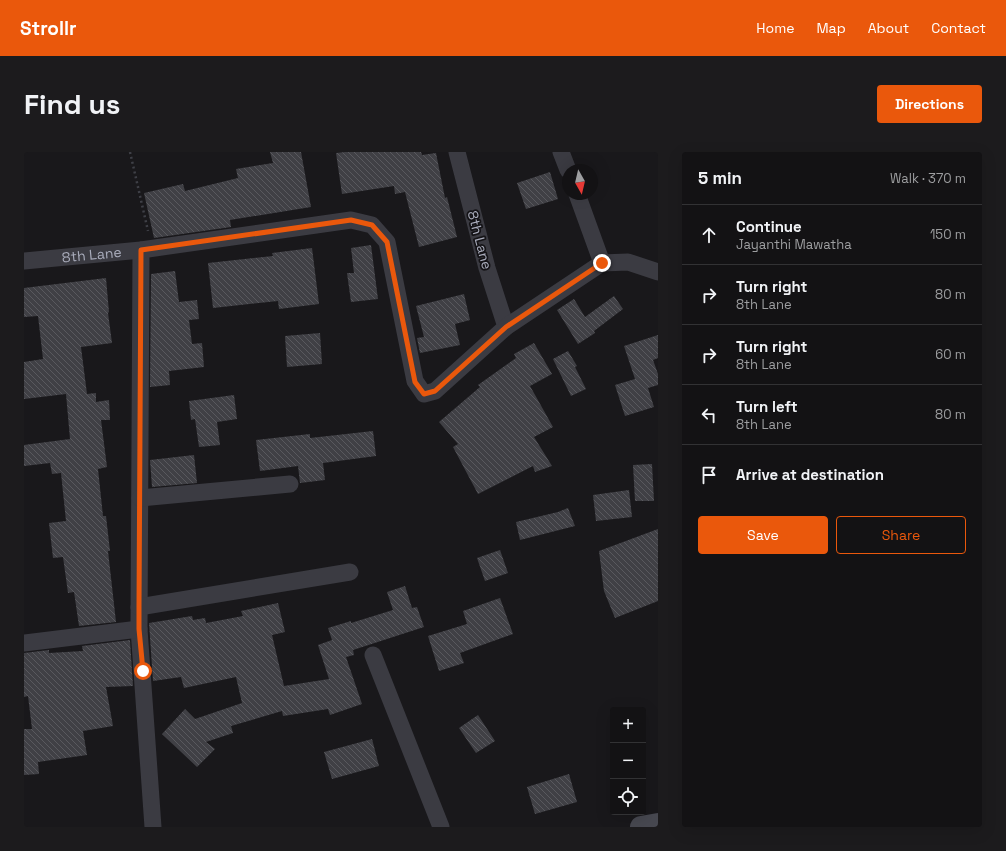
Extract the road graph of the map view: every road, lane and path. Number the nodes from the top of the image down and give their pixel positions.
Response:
1 (130, 152) edge
2 (456, 152) edge
3 (561, 152) edge
4 (566, 164) edge
5 (579, 200) edge
6 (146, 250) junction
7 (24, 261) edge
8 (602, 263) junction
9 (658, 272) edge
10 (506, 327) junction
11 (290, 484) dead end
12 (140, 498) junction
13 (350, 572) dead end
14 (139, 607) junction
15 (139, 629) junction
16 (24, 643) edge
17 (373, 655) dead end
18 (658, 824) edge
19 (153, 827) edge
20 (441, 827) edge
21 (641, 827) edge

1 - 6 path
2 - 10 street, 8th Lane
3 - 4 street
5 - 8 street
6 - 7 street, 8th Lane
6 - 10 street, 8th Lane
6 - 12 street
8 - 9 street
8 - 10 street, 8th Lane
11 - 12 street
12 - 14 street
13 - 14 street
14 - 15 street
15 - 16 street
15 - 19 street
17 - 20 street
18 - 21 street

